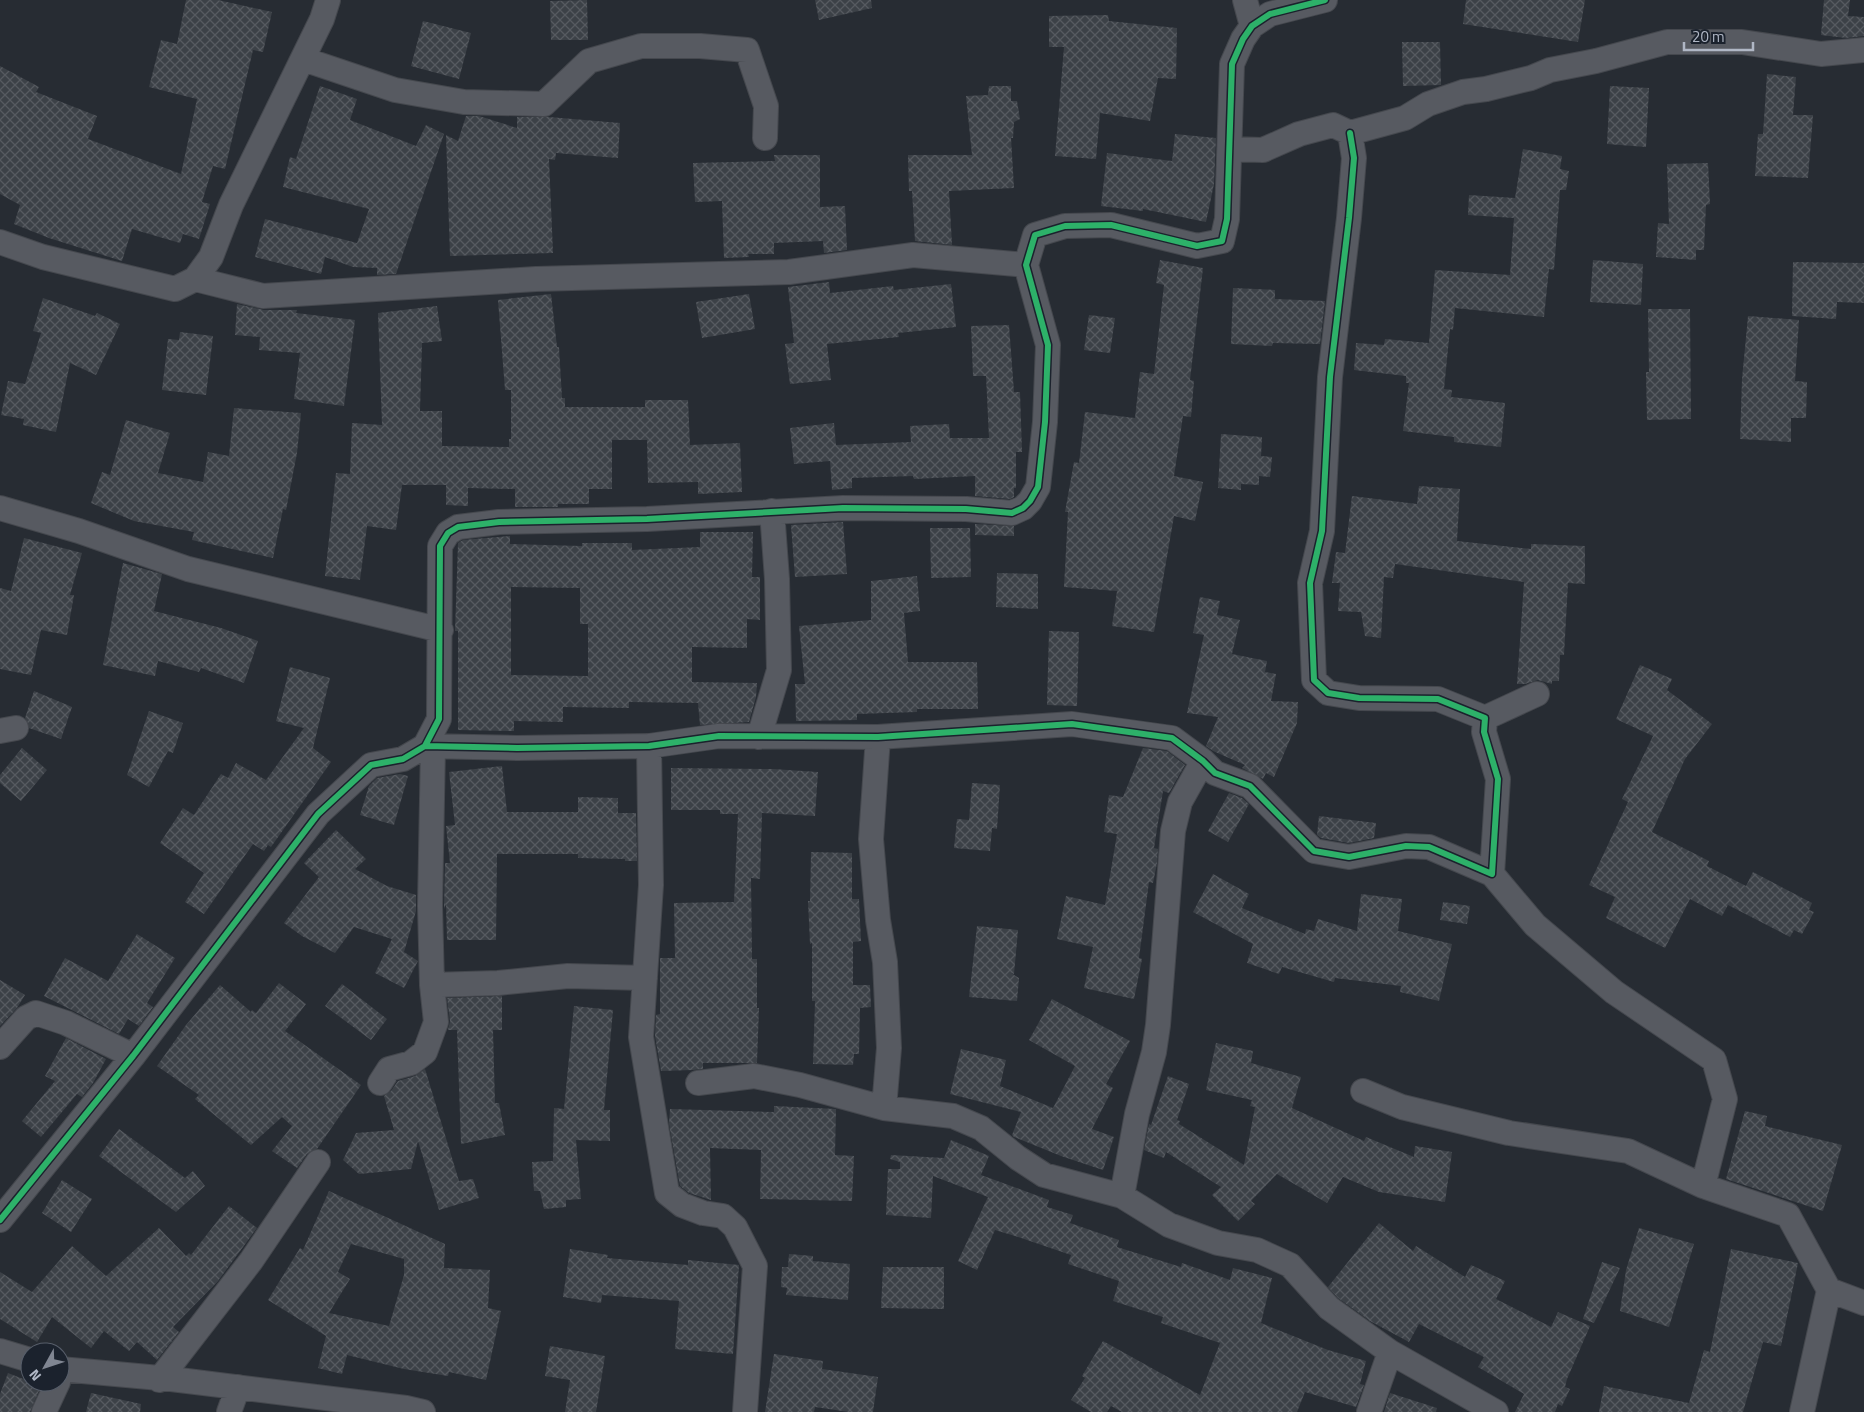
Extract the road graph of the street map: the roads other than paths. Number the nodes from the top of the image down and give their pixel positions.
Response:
1 (328, 0) edge
2 (1245, 0) edge
3 (1325, 0) edge
4 (1252, 26) junction
5 (1864, 50) edge
6 (303, 59) junction
7 (1350, 133) junction
8 (765, 138) dead end
9 (1230, 149) junction
10 (0, 242) edge
11 (1026, 265) junction
12 (195, 278) junction
13 (0, 508) edge
14 (772, 511) junction
15 (441, 630) junction
16 (1537, 694) dead end
17 (1485, 718) junction
18 (759, 737) junction
19 (878, 737) junction
20 (429, 746) junction
21 (649, 746) junction
22 (1203, 760) junction
23 (1492, 874) junction
24 (645, 978) junction
25 (432, 984) junction
26 (0, 1047) edge
27 (133, 1056) junction
28 (380, 1083) dead end
29 (698, 1083) dead end
30 (1363, 1091) dead end
31 (884, 1108) junction
32 (318, 1162) dead end
33 (1703, 1186) junction
34 (1122, 1196) junction
35 (0, 1220) edge
36 (1829, 1290) junction
37 (1864, 1303) edge
38 (0, 1351) edge
39 (1390, 1352) junction
40 (20, 1357) edge
41 (70, 1375) edge
42 (159, 1380) junction
43 (238, 1388) junction
44 (53, 1392) edge
45 (44, 1412) edge
46 (229, 1412) edge
47 (424, 1412) edge
48 (746, 1412) edge
49 (1370, 1412) edge
50 (1496, 1412) edge
51 (1802, 1412) edge

1 - 6 street
2 - 4 street
3 - 4 street
4 - 9 street
5 - 7 street
6 - 8 street
6 - 12 street
7 - 9 street
7 - 17 street
9 - 11 street
10 - 12 street
11 - 12 street
11 - 14 street
13 - 15 street
14 - 15 street
14 - 18 street
15 - 20 street
16 - 17 street
17 - 23 street
18 - 19 street
18 - 21 street
19 - 22 street
19 - 31 street
20 - 21 street
20 - 25 street
20 - 27 street
21 - 24 street
22 - 23 street
22 - 34 street
23 - 33 street
24 - 25 street
24 - 48 street
25 - 28 street
26 - 27 street
27 - 35 street
29 - 31 street
30 - 33 street
31 - 34 street
32 - 42 street
33 - 36 street
34 - 39 street
36 - 37 street
36 - 51 street
38 - 40 street
39 - 49 street
39 - 50 street
41 - 42 street
42 - 43 street
43 - 46 street
43 - 47 street
44 - 45 street

